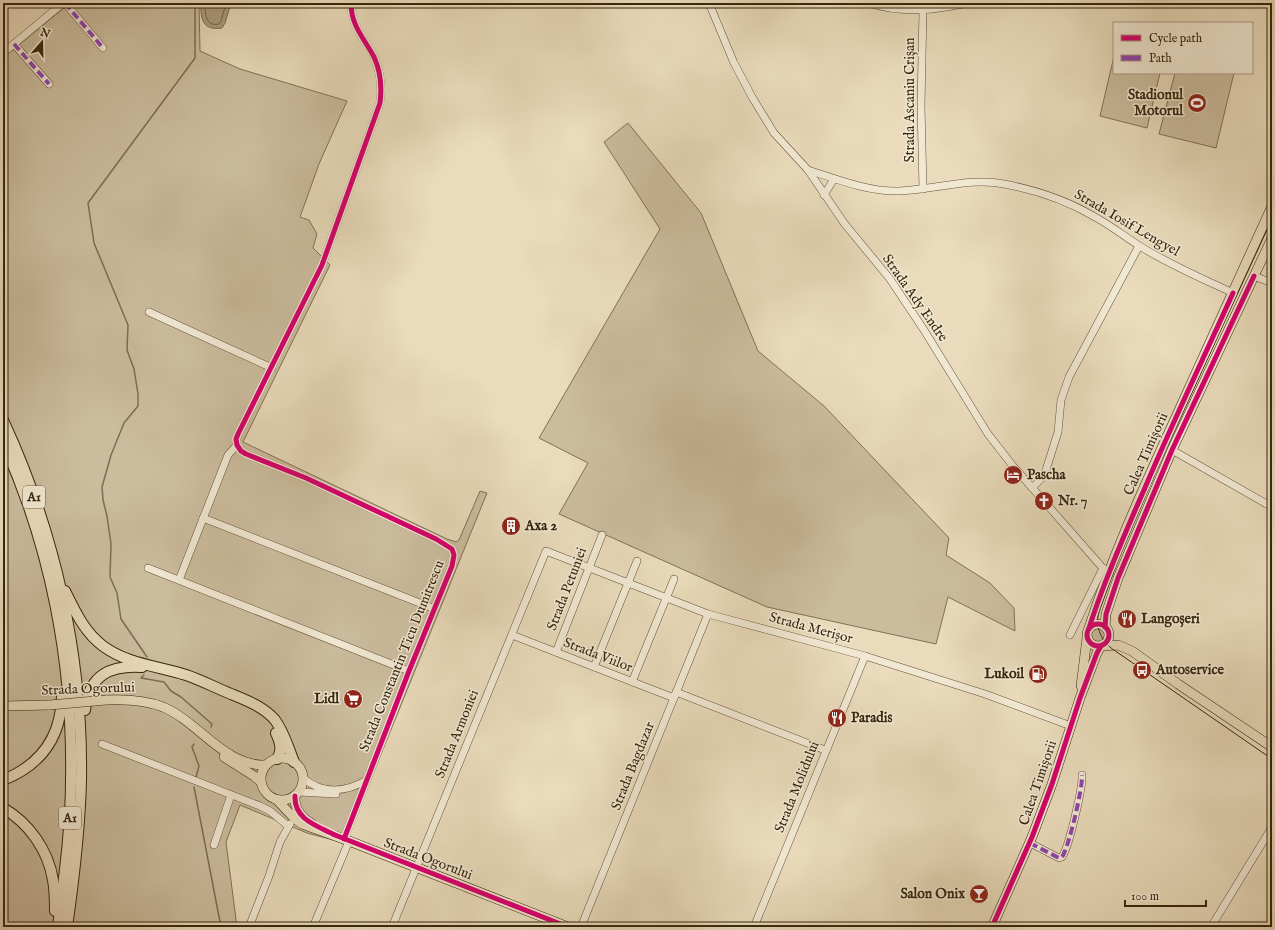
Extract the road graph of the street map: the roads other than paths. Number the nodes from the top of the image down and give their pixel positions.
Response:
1 (64, 3) edge
2 (351, 3) edge
3 (709, 3) edge
4 (869, 3) edge
5 (968, 3) edge
6 (923, 10) junction
7 (14, 44) junction
8 (103, 48) dead end
9 (3, 53) edge
10 (49, 84) dead end
11 (808, 170) junction
12 (834, 179) junction
13 (923, 189) junction
14 (824, 195) junction
15 (1272, 206) edge
16 (1272, 238) edge
17 (1138, 246) junction
18 (1254, 276) junction
19 (1272, 283) edge
20 (1233, 293) junction
21 (149, 312) dead end
22 (272, 368) junction
23 (3, 420) edge
24 (3, 442) edge
25 (237, 445) junction
26 (1172, 450) junction
27 (1032, 488) junction
28 (1272, 507) edge
29 (203, 518) junction
30 (602, 535) dead end
31 (546, 552) joint
32 (637, 561) dead end
33 (148, 568) dead end
34 (589, 568) junction
35 (1105, 571) junction
36 (58, 576) junction
37 (674, 578) dead end
38 (179, 580) junction
39 (627, 583) junction
40 (667, 598) junction
41 (435, 609) junction
42 (708, 614) junction
43 (1089, 628) junction
44 (1106, 628) junction
45 (512, 635) junction
46 (1070, 635) dead end
47 (1087, 638) junction
48 (1101, 646) junction
49 (1132, 651) junction
50 (556, 652) junction
51 (865, 656) junction
52 (64, 657) junction
53 (594, 667) junction
54 (166, 670) junction
55 (409, 671) junction
56 (632, 682) junction
57 (218, 689) junction
58 (675, 695) junction
59 (1080, 698) junction
60 (3, 706) edge
61 (191, 725) junction
62 (1071, 726) junction
63 (102, 744) dead end
64 (80, 745) junction
65 (1272, 747) edge
66 (825, 750) junction
67 (277, 759) junction
68 (294, 762) junction
69 (266, 765) junction
70 (1082, 774) dead end
71 (303, 778) junction
72 (3, 780) edge
73 (367, 780) junction
74 (260, 782) junction
75 (357, 786) junction
76 (231, 794) junction
77 (297, 794) junction
78 (277, 800) junction
79 (3, 808) edge
80 (295, 819) junction
81 (288, 826) junction
82 (1272, 827) edge
83 (344, 840) junction
84 (1030, 843) junction
85 (214, 845) dead end
86 (418, 868) junction
87 (57, 927) edge
88 (67, 927) edge
89 (249, 927) edge
90 (313, 927) edge
91 (392, 927) edge
92 (568, 927) edge
93 (581, 927) edge
94 (754, 927) edge
95 (992, 927) edge
96 (1211, 927) edge

1 - 7 street
1 - 8 street
2 - 22 street
3 - 11 street, Strada Ady Endre
4 - 6 street
5 - 6 street
6 - 13 street, Strada Ascaniu Crișan
7 - 9 street
7 - 10 street
11 - 12 street, Strada Iosif Lengyel
11 - 14 street, Strada Ady Endre
12 - 13 street, Strada Iosif Lengyel
12 - 14 street
13 - 17 street, Strada Iosif Lengyel
14 - 27 street, Strada Ady Endre
15 - 20 main road, Calea Timișorii
16 - 18 main road, Calea Timișorii
17 - 20 street, Strada Iosif Lengyel
17 - 27 street
18 - 19 street
18 - 26 main road, Calea Timișorii
20 - 35 main road, Calea Timișorii
21 - 22 street
22 - 25 street
23 - 36 highway, A1
24 - 52 highway, A1
25 - 29 street
25 - 41 street, Strada Constantin Ticu Dumitrescu
26 - 28 street
26 - 44 main road, Calea Timișorii
27 - 35 street, Strada Ady Endre
29 - 38 street
29 - 41 street
30 - 34 street, Strada Petuniei
31 - 34 street, Strada Merișor
31 - 45 street, Strada Armoniei
32 - 39 street
33 - 38 street
34 - 39 street, Strada Merișor
34 - 50 street, Strada Petuniei
35 - 43 main road, Calea Timișorii
35 - 46 street
36 - 54 highway
36 - 64 highway, A1
37 - 40 street
38 - 55 street
39 - 40 street, Strada Merișor
39 - 53 street
40 - 42 street, Strada Merișor
40 - 56 street
41 - 55 street, Strada Constantin Ticu Dumitrescu
42 - 51 street, Strada Merișor
42 - 58 street, Strada Bagdazar
43 - 44 main road
43 - 47 main road
44 - 48 main road
44 - 49 main road
45 - 50 street, Strada Viilor
45 - 86 street, Strada Armoniei
47 - 48 main road
47 - 59 main road, Calea Timișorii
48 - 49 main road
48 - 59 main road, Calea Timișorii
49 - 65 main road
50 - 53 street, Strada Viilor
51 - 62 street, Strada Merișor
51 - 66 street, Strada Molidului
52 - 72 highway
52 - 87 highway, A1
53 - 56 street, Strada Viilor
54 - 57 highway
54 - 64 highway
55 - 73 street, Strada Constantin Ticu Dumitrescu
56 - 58 street, Strada Viilor
57 - 67 highway
57 - 68 highway
58 - 66 street, Strada Viilor
58 - 93 street, Strada Bagdazar
59 - 62 main road, Calea Timișorii
60 - 61 main road, Strada Ogorului, bridge
61 - 69 main road, Strada Ogorului
61 - 74 main road, Strada Ogorului
62 - 84 main road, Calea Timișorii
63 - 76 street
64 - 88 highway, A1
66 - 94 street, Strada Molidului
67 - 68 main road
67 - 69 main road
68 - 71 main road
69 - 74 main road
70 - 84 street, Calea Timișorii
71 - 75 street
71 - 77 main road
73 - 75 street
73 - 83 street, Strada Constantin Ticu Dumitrescu
74 - 78 main road
75 - 77 street
76 - 81 street
76 - 85 street
77 - 78 main road
77 - 83 main road, Strada Ogorului
78 - 80 main road, Strada Ogorului
79 - 87 highway
80 - 81 street
80 - 83 main road, Strada Ogorului
81 - 89 street
82 - 96 street
83 - 86 main road, Strada Ogorului
83 - 90 street, Strada Constantin Ticu Dumitrescu
84 - 95 main road, Calea Timișorii
86 - 91 street, Strada Armoniei
86 - 92 main road, Strada Ogorului

